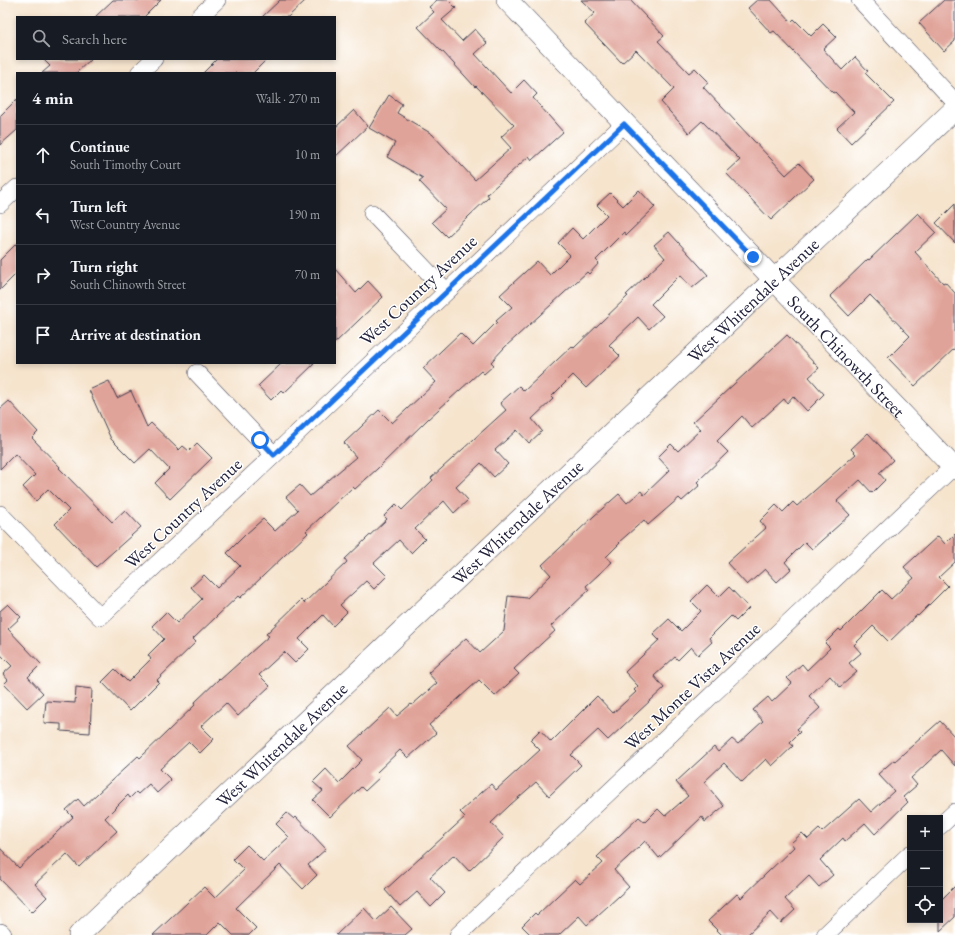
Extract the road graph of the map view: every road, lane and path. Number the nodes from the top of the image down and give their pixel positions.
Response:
1 (217, 0) edge
2 (507, 0) edge
3 (860, 0) edge
4 (200, 16) edge
5 (153, 60) edge
6 (140, 72) edge
7 (955, 102) edge
8 (955, 109) edge
9 (624, 124) junction
10 (16, 189) edge
11 (0, 204) edge
12 (372, 213) dead end
13 (775, 280) junction
14 (446, 291) junction
15 (197, 373) dead end
16 (274, 455) junction
17 (954, 468) edge
18 (0, 514) edge
19 (955, 812) edge
20 (943, 823) edge
21 (907, 857) edge
22 (79, 935) edge
23 (458, 935) edge
24 (825, 935) edge

1 - 4 street
2 - 9 street, South Chinowth Street
3 - 7 street
5 - 6 street
8 - 13 street, West Whitendale Avenue
9 - 13 street, South Chinowth Street
9 - 14 street, West Country Avenue
10 - 11 street
12 - 14 street
13 - 17 street, South Chinowth Street
13 - 22 street, West Whitendale Avenue
14 - 16 street, West Country Avenue
15 - 16 street
16 - 18 street, West Country Avenue
17 - 23 street, West Monte Vista Avenue
19 - 20 street
21 - 24 street

